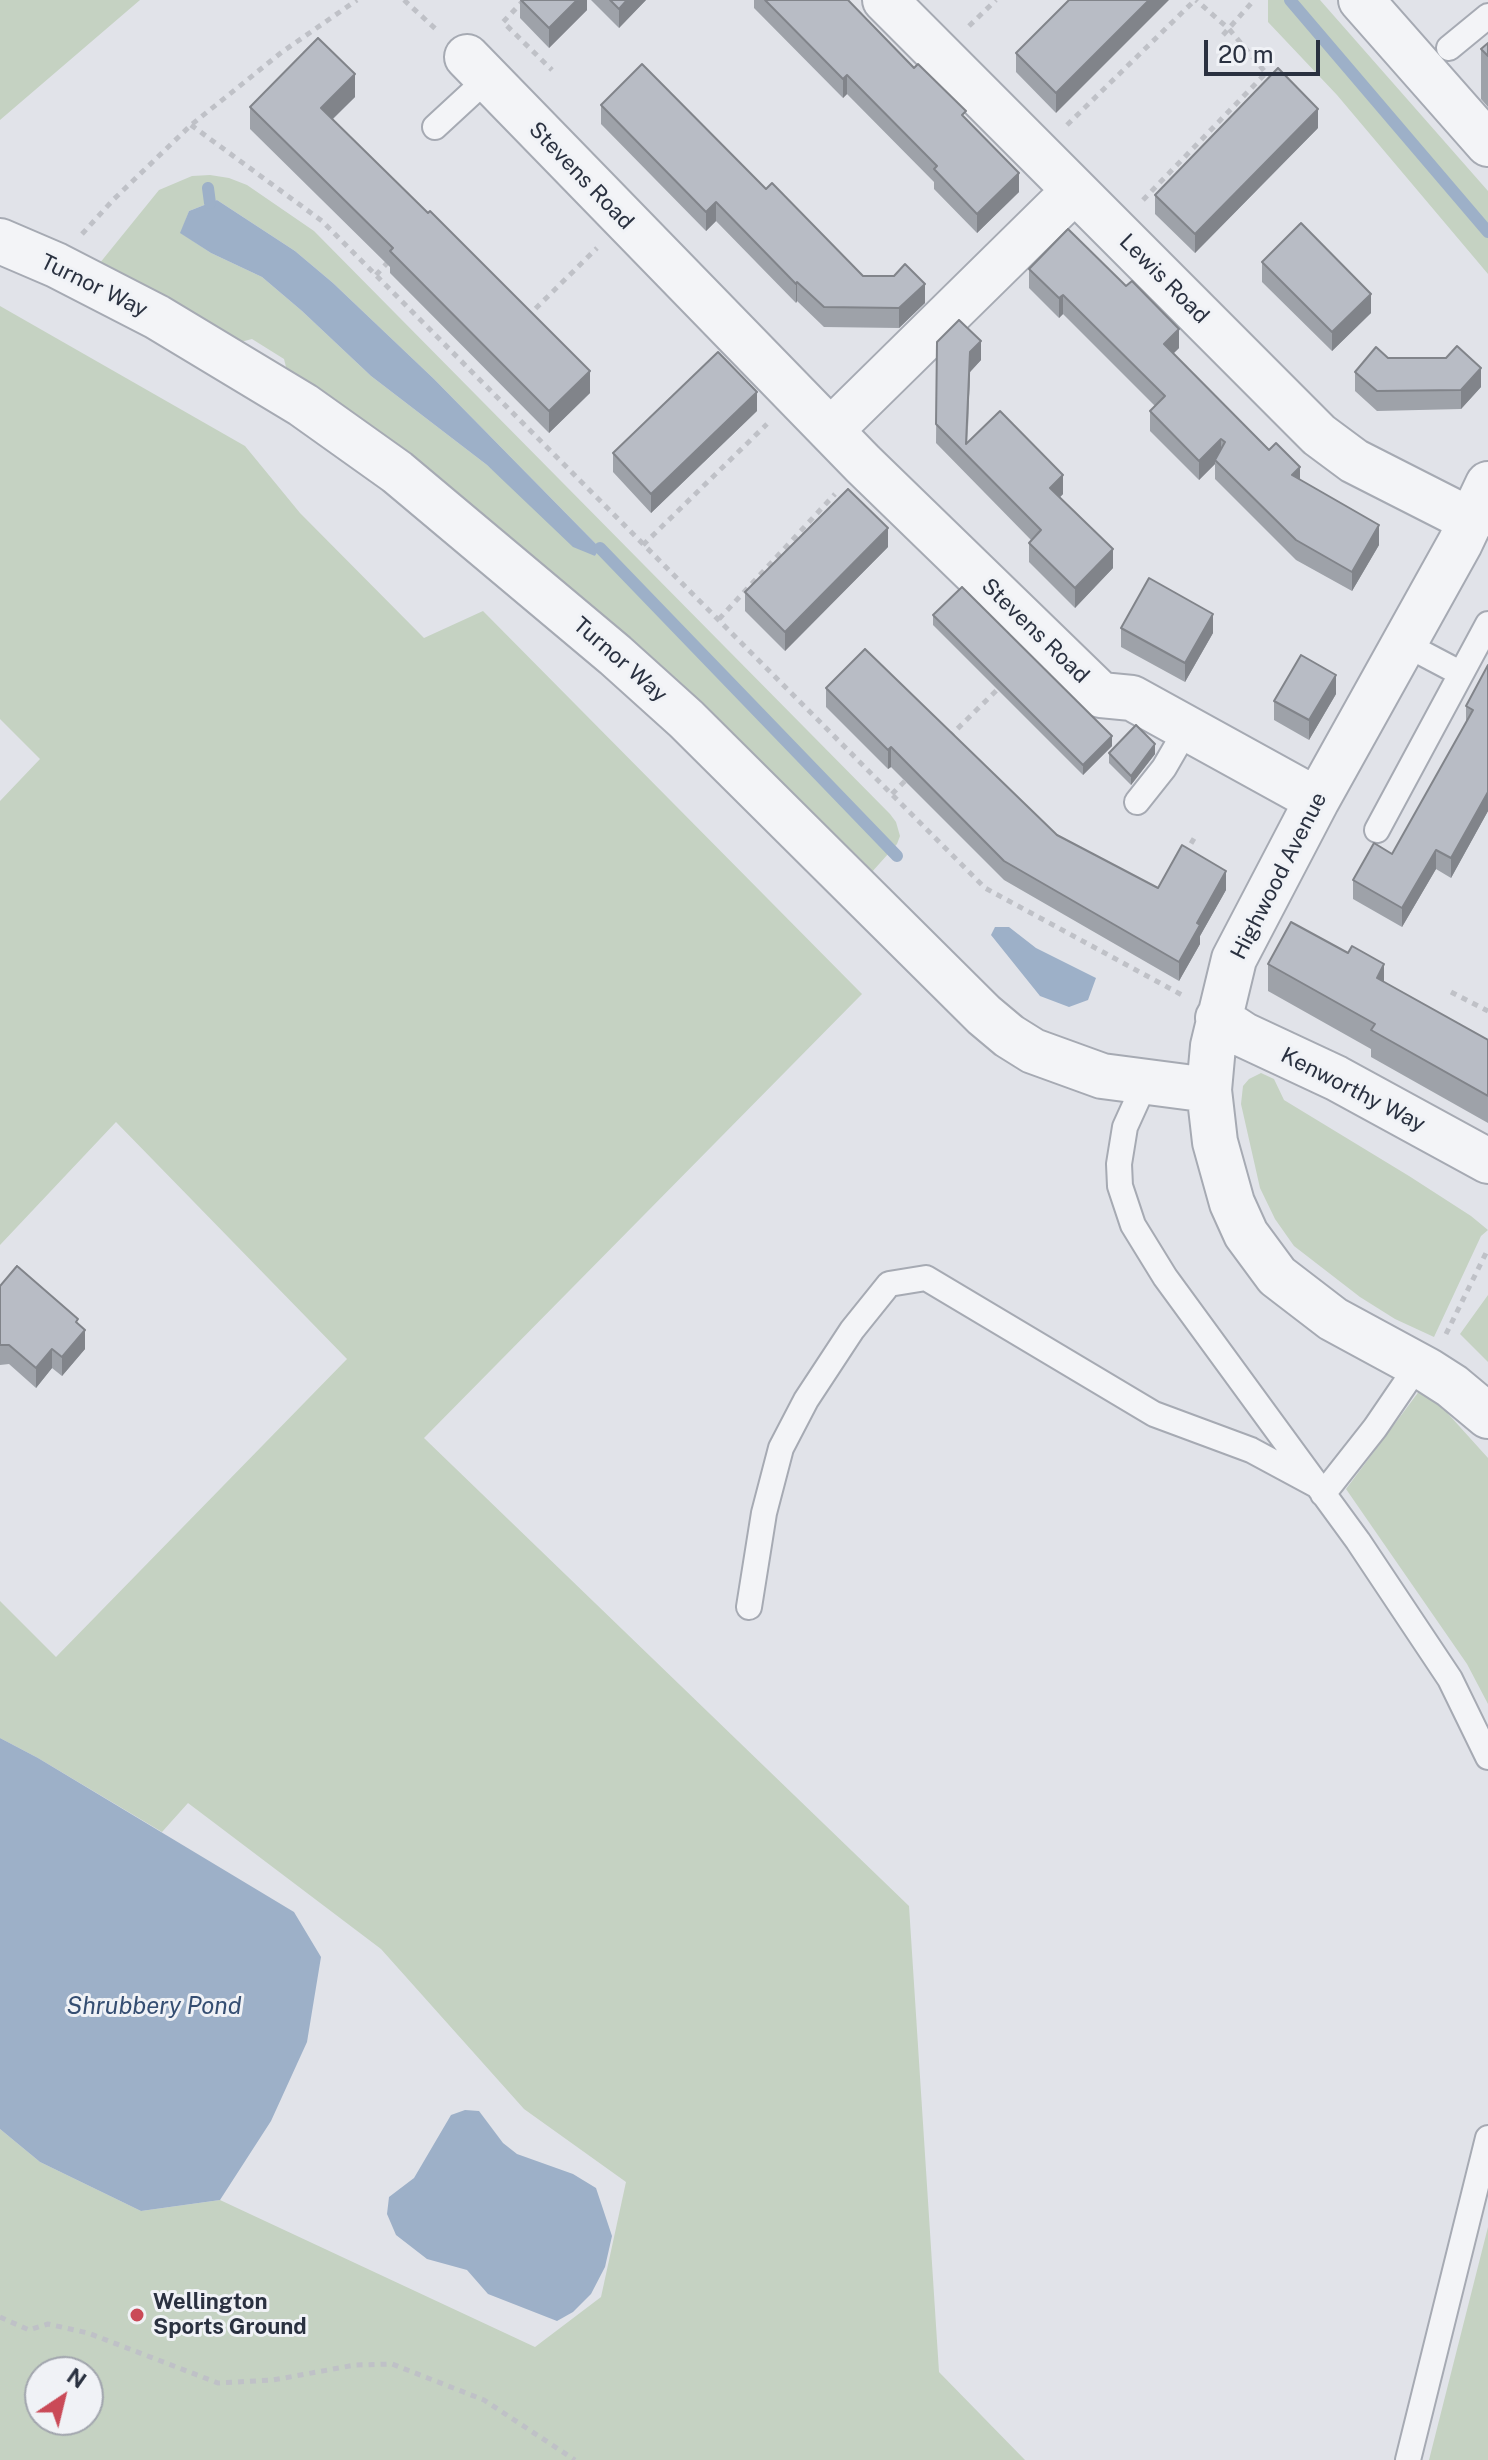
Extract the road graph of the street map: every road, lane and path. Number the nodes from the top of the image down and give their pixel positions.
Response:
1 (357, 0) edge
2 (524, 0) edge
3 (885, 0) edge
4 (996, 0) edge
5 (1196, 0) edge
6 (1254, 0) edge
7 (1361, 0) edge
8 (1488, 16) edge
9 (966, 29) dead end
10 (1229, 29) junction
11 (1223, 35) dead end
12 (1449, 48) dead end
13 (477, 68) joint
14 (552, 70) dead end
15 (191, 125) junction
16 (435, 127) dead end
17 (1488, 144) edge
18 (1038, 154) junction
19 (1074, 191) junction
20 (1114, 229) junction
21 (0, 241) edge
22 (397, 251) edge
23 (56, 265) junction
24 (577, 268) dead end
25 (376, 275) junction
26 (524, 319) edge
27 (796, 395) junction
28 (831, 430) junction
29 (863, 464) junction
30 (1480, 503) edge
31 (643, 545) junction
32 (719, 619) junction
33 (1488, 624) edge
34 (1405, 644) junction
35 (1460, 673) junction
36 (1001, 686) edge
37 (1186, 730) junction
38 (946, 740) edge
39 (914, 772) edge
40 (892, 794) junction
41 (1317, 800) junction
42 (1137, 802) dead end
43 (1377, 830) dead end
44 (1196, 835) dead end
45 (1180, 862) edge
46 (1451, 992) dead end
47 (1488, 1011) edge
48 (1218, 1018) junction
49 (1145, 1083) junction
50 (1209, 1090) junction
51 (1488, 1161) edge
52 (1488, 1249) edge
53 (1423, 1368) junction
54 (1488, 1416) edge
55 (1320, 1490) junction
56 (749, 1607) dead end
57 (1488, 1757) edge
58 (1488, 2138) edge
59 (0, 2317) edge
60 (575, 2460) edge
61 (1408, 2460) edge

1 - 15 path
2 - 14 path
3 - 18 street, Lewis Road
4 - 9 path
5 - 10 path
5 - 18 path
6 - 10 path
7 - 17 street
8 - 12 lane
10 - 11 path
10 - 20 path
13 - 16 lane
13 - 27 street, Stevens Road
15 - 23 path
15 - 25 path
18 - 19 street, Lewis Road
19 - 20 street, Lewis Road
19 - 28 street
20 - 30 street, Lewis Road
21 - 23 street, Turnor Way
22 - 25 path
23 - 49 street, Turnor Way
24 - 26 path
25 - 31 path
27 - 28 street, Stevens Road
27 - 31 path
28 - 29 street, Stevens Road
29 - 32 path
29 - 37 street, Stevens Road
30 - 34 street, Highwood Avenue
31 - 32 path
32 - 40 path
33 - 35 lane
34 - 35 lane
34 - 41 street, Highwood Avenue
35 - 43 lane
36 - 38 path
37 - 41 street, Stevens Road
37 - 42 lane
39 - 40 path
40 - 48 path
41 - 48 street, Highwood Avenue
44 - 45 path
46 - 47 path
48 - 50 street, Highwood Avenue
48 - 51 street, Kenworthy Way
49 - 50 street, Turnor Way
49 - 55 lane
50 - 53 street, Highwood Avenue
52 - 53 path
53 - 54 street, Highwood Avenue
53 - 55 lane
55 - 56 lane
55 - 57 lane
58 - 61 lane
59 - 60 path

